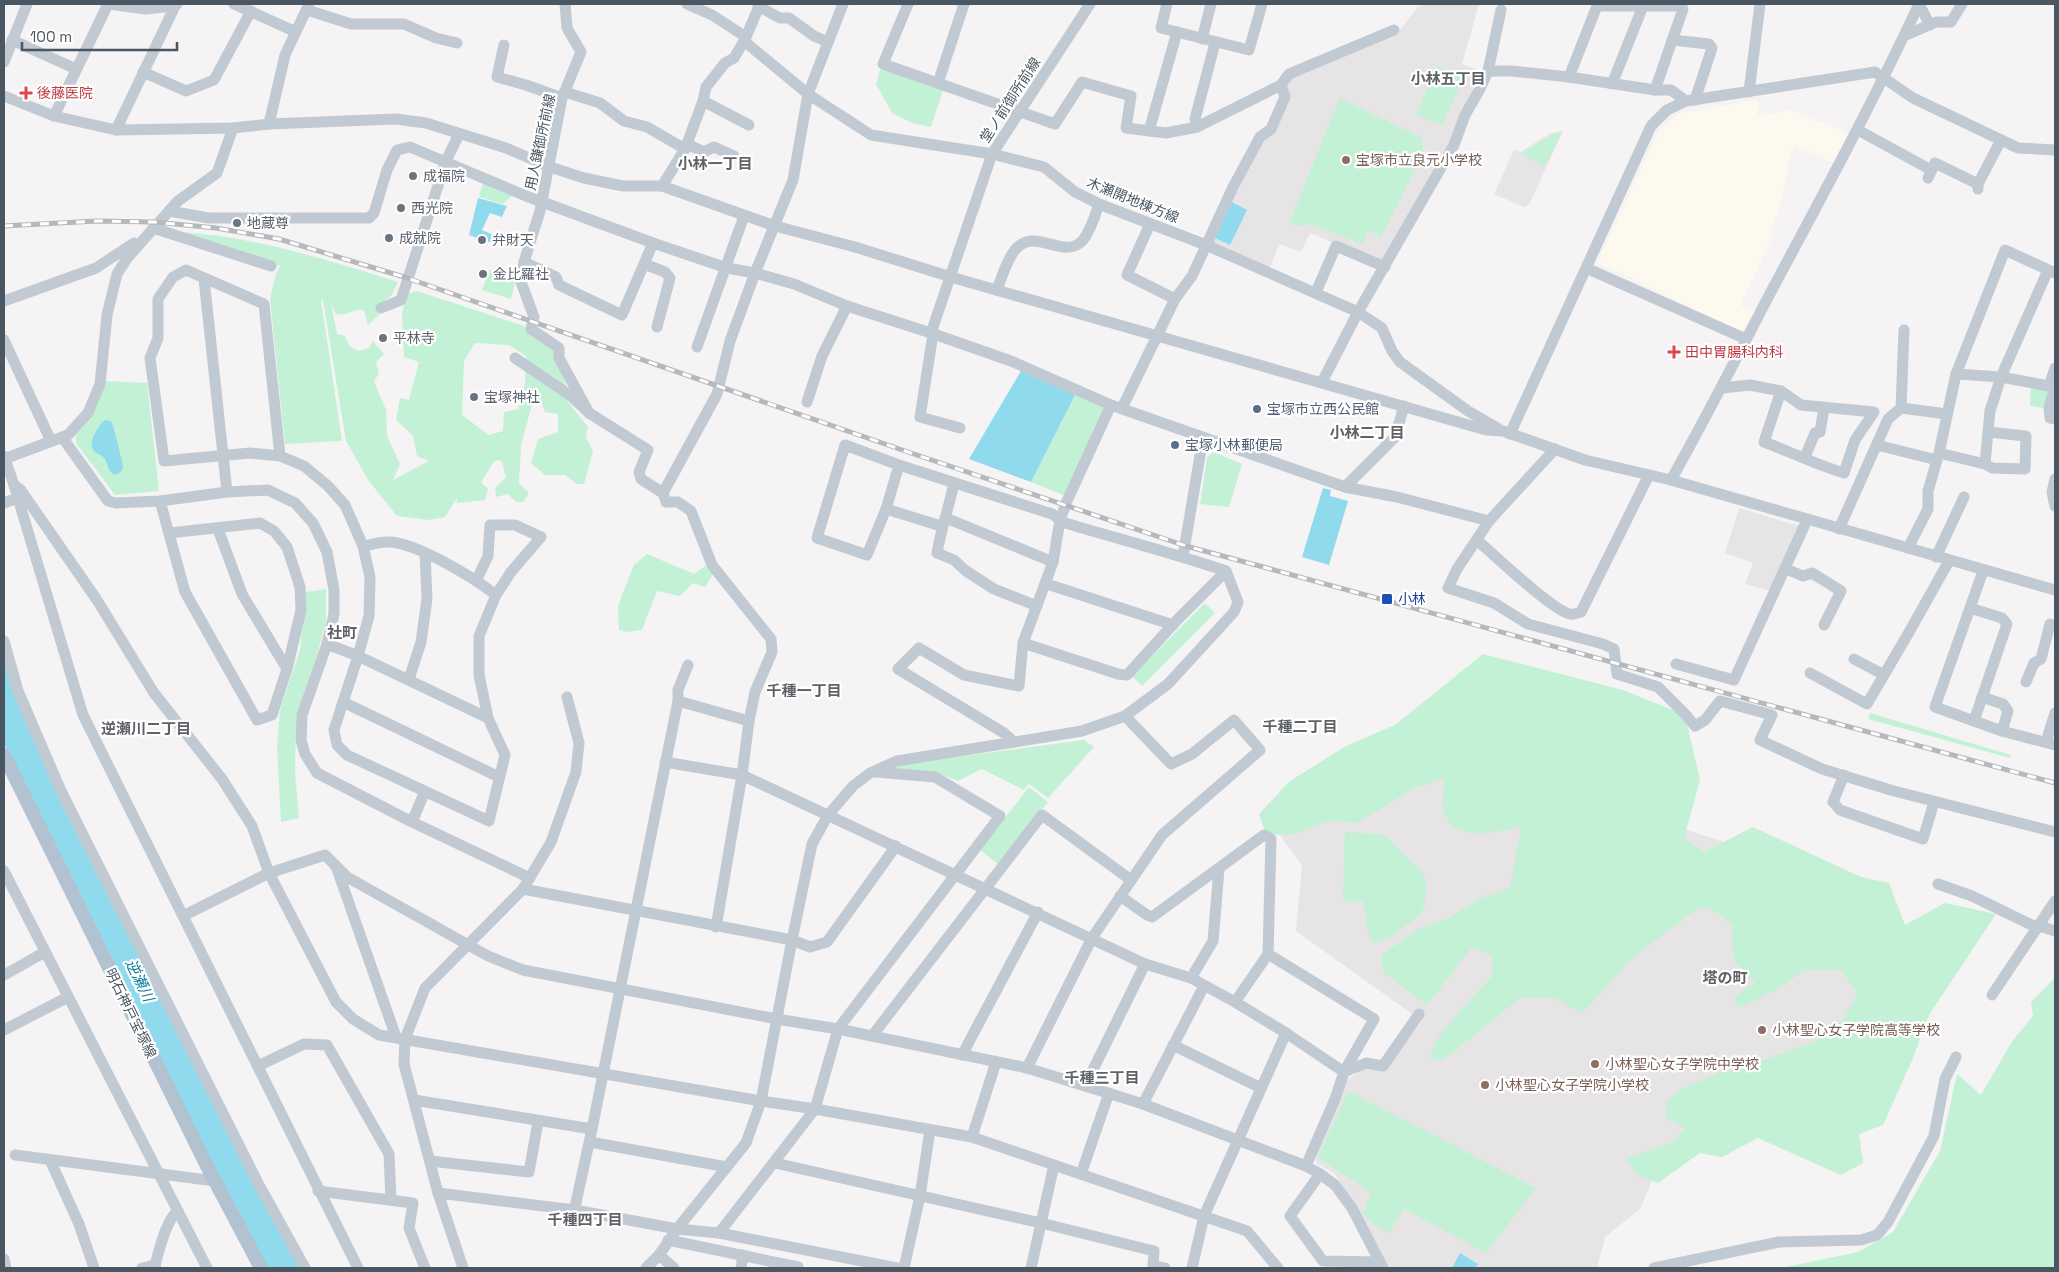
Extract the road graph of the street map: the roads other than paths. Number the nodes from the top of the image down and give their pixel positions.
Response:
1 (27, 4) edge
2 (109, 4) edge
3 (234, 4) edge
4 (565, 4) edge
5 (687, 4) edge
6 (843, 4) edge
7 (908, 4) edge
8 (964, 4) edge
9 (1167, 4) edge
10 (1211, 4) edge
11 (1262, 4) edge
12 (1760, 4) edge
13 (1962, 4) edge
14 (176, 5) edge
15 (759, 5) edge
16 (1084, 5) edge
17 (1643, 6) junction
18 (308, 7) edge
19 (1502, 10) dead end
20 (250, 11) junction
21 (1930, 25) junction
22 (1394, 30) dead end
23 (296, 32) junction
24 (1177, 32) junction
25 (1904, 36) junction
26 (1202, 38) junction
27 (745, 39) junction
28 (12, 40) junction
29 (1672, 40) junction
30 (828, 42) junction
31 (457, 43) dead end
32 (1215, 43) junction
33 (504, 45) dead end
34 (4, 62) edge
35 (76, 70) junction
36 (1488, 71) junction
37 (144, 72) junction
38 (1569, 77) junction
39 (1883, 77) junction
40 (938, 83) junction
41 (1612, 84) junction
42 (1280, 85) junction
43 (1655, 90) junction
44 (1748, 92) junction
45 (808, 94) junction
46 (563, 95) junction
47 (4, 96) edge
48 (703, 101) junction
49 (1691, 101) junction
50 (1020, 112) junction
51 (54, 116) junction
52 (269, 124) junction
53 (749, 125) dead end
54 (1197, 127) junction
55 (233, 128) junction
56 (116, 130) junction
57 (1858, 130) junction
58 (1149, 131) junction
59 (460, 134) junction
60 (2001, 140) junction
61 (686, 146) junction
62 (2055, 150) edge
63 (992, 154) junction
64 (734, 156) dead end
65 (446, 161) junction
66 (550, 167) junction
67 (662, 186) junction
68 (542, 203) junction
69 (1100, 204) junction
70 (169, 211) junction
71 (744, 216) junction
72 (1150, 224) junction
73 (775, 226) junction
74 (153, 228) junction
75 (143, 240) junction
76 (653, 243) junction
77 (1206, 244) junction
78 (524, 262) junction
79 (644, 264) junction
80 (271, 266) dead end
81 (1385, 267) junction
82 (727, 268) junction
83 (1586, 268) junction
84 (2052, 272) edge
85 (755, 273) junction
86 (951, 276) junction
87 (204, 280) junction
88 (997, 290) junction
89 (1316, 292) junction
90 (1175, 299) junction
91 (4, 301) edge
92 (847, 306) junction
93 (381, 308) dead end
94 (1358, 312) junction
95 (657, 327) dead end
96 (1904, 330) dead end
97 (932, 333) junction
98 (1157, 336) junction
99 (1746, 339) junction
100 (4, 340) edge
101 (697, 347) dead end
102 (515, 358) dead end
103 (2055, 368) edge
104 (1956, 374) junction
105 (2002, 377) junction
106 (1322, 382) junction
107 (2055, 386) edge
108 (1722, 388) junction
109 (1781, 391) junction
110 (807, 402) dead end
111 (1117, 406) junction
112 (1404, 406) junction
113 (1824, 408) junction
114 (1901, 408) junction
115 (589, 413) junction
116 (1947, 414) junction
117 (2055, 419) edge
118 (960, 428) dead end
119 (1988, 432) junction
120 (1507, 433) junction
121 (1203, 438) junction
122 (57, 439) junction
123 (1877, 445) junction
124 (1555, 448) junction
125 (222, 454) junction
126 (280, 456) junction
127 (1805, 457) junction
128 (1938, 457) junction
129 (4, 458) edge
130 (1985, 464) junction
131 (900, 465) junction
132 (1649, 475) junction
133 (2055, 479) edge
134 (1670, 480) junction
135 (954, 483) junction
136 (14, 485) junction
137 (1345, 487) junction
138 (227, 492) junction
139 (661, 492) junction
140 (18, 498) junction
141 (1964, 498) dead end
142 (160, 501) junction
143 (4, 503) edge
144 (2055, 506) edge
145 (886, 509) junction
146 (1060, 520) junction
147 (1807, 520) junction
148 (1489, 521) junction
149 (943, 522) junction
150 (1839, 528) junction
151 (218, 529) junction
152 (169, 533) junction
153 (1478, 540) junction
154 (363, 546) junction
155 (1908, 548) junction
156 (425, 553) junction
157 (1183, 556) junction
158 (1936, 557) junction
159 (1948, 561) junction
160 (1053, 562) junction
161 (1786, 569) junction
162 (1226, 571) junction
163 (1983, 571) junction
164 (476, 579) junction
165 (1047, 584) junction
166 (2055, 590) edge
167 (496, 594) junction
168 (1037, 606) junction
169 (1970, 608) junction
170 (1570, 614) junction
171 (1173, 625) junction
172 (1824, 625) dead end
173 (2055, 626) edge
174 (1554, 631) junction
175 (4, 641) edge
176 (1022, 643) junction
177 (328, 644) junction
178 (358, 656) junction
179 (1854, 659) dead end
180 (1676, 664) dead end
181 (688, 665) dead end
182 (288, 669) junction
183 (1810, 673) dead end
184 (1884, 675) junction
185 (409, 680) junction
186 (2026, 682) dead end
187 (566, 697) dead end
188 (1982, 697) junction
189 (678, 701) junction
190 (343, 702) junction
191 (2055, 712) edge
192 (1125, 716) junction
193 (488, 718) junction
194 (749, 721) junction
195 (1974, 721) junction
196 (2002, 731) junction
197 (1014, 742) junction
198 (2051, 743) edge
199 (4, 756) edge
200 (664, 762) junction
201 (873, 772) junction
202 (742, 775) junction
203 (1844, 775) junction
204 (500, 777) junction
205 (425, 791) junction
206 (1934, 802) junction
207 (828, 814) junction
208 (412, 822) junction
209 (2055, 832) edge
210 (896, 846) junction
211 (336, 868) junction
212 (1218, 869) junction
213 (4, 870) edge
214 (269, 874) junction
215 (956, 875) junction
216 (530, 878) junction
217 (1131, 880) junction
218 (1938, 884) dead end
219 (985, 888) junction
220 (523, 890) junction
221 (1120, 896) junction
222 (2055, 901) edge
223 (635, 912) junction
224 (1038, 912) junction
225 (183, 916) junction
226 (716, 927) junction
227 (2039, 927) junction
228 (2055, 931) edge
229 (1092, 938) junction
230 (792, 940) junction
231 (467, 945) junction
232 (45, 952) junction
233 (1268, 954) junction
234 (1145, 964) junction
235 (4, 975) edge
236 (1191, 978) junction
237 (1204, 986) junction
238 (621, 989) junction
239 (1992, 995) dead end
240 (68, 997) junction
241 (1236, 1002) junction
242 (1420, 1014) dead end
243 (777, 1020) junction
244 (838, 1029) junction
245 (4, 1030) edge
246 (1286, 1033) junction
247 (872, 1036) junction
248 (400, 1038) junction
249 (1173, 1046) junction
250 (962, 1055) junction
251 (1956, 1057) dead end
252 (996, 1062) junction
253 (258, 1066) junction
254 (1027, 1068) junction
255 (1344, 1072) junction
256 (603, 1074) junction
257 (1085, 1086) junction
258 (1261, 1088) junction
259 (1110, 1094) junction
260 (414, 1100) junction
261 (761, 1101) junction
262 (1143, 1104) junction
263 (815, 1109) junction
264 (538, 1122) junction
265 (592, 1129) junction
266 (930, 1130) junction
267 (972, 1138) junction
268 (1238, 1141) junction
269 (590, 1142) junction
270 (15, 1154) dead end
271 (50, 1160) junction
272 (430, 1161) junction
273 (775, 1163) junction
274 (1054, 1165) junction
275 (1306, 1166) junction
276 (727, 1167) junction
277 (159, 1173) junction
278 (1081, 1174) junction
279 (1320, 1174) junction
280 (215, 1181) junction
281 (318, 1191) junction
282 (438, 1193) junction
283 (920, 1196) junction
284 (392, 1200) junction
285 (178, 1211) junction
286 (573, 1215) junction
287 (1204, 1216) junction
288 (1041, 1223) junction
289 (677, 1229) junction
290 (719, 1233) junction
291 (668, 1240) junction
292 (659, 1255) junction
293 (743, 1255) junction
294 (4, 1258) edge
295 (1381, 1265) edge
296 (156, 1267) edge
297 (6, 1268) edge
298 (94, 1268) edge
299 (142, 1268) edge
300 (207, 1268) edge
301 (261, 1268) edge
302 (305, 1268) edge
303 (358, 1268) edge
304 (426, 1268) edge
305 (463, 1268) edge
306 (646, 1268) edge
307 (674, 1268) edge
308 (741, 1268) edge
309 (802, 1268) edge
310 (898, 1268) edge
311 (904, 1268) edge
312 (1031, 1268) edge
313 (1165, 1268) edge
314 (1192, 1268) edge
315 (1278, 1268) edge
316 (1654, 1268) edge

1 - 28 street
2 - 14 street
2 - 35 street
3 - 20 street
4 - 46 street, 用人鎌御所前線
5 - 27 street, 木瀬開地棟方線
6 - 30 street
7 - 40 street
8 - 40 street
9 - 24 street
10 - 26 street
11 - 32 street
12 - 44 street
13 - 21 street
14 - 37 street
15 - 27 street
15 - 30 street
16 - 50 street, 堂ノ前御所前線
17 - 29 street
17 - 38 street
17 - 41 street
18 - 23 street
18 - 31 street
19 - 36 street
20 - 23 street
20 - 37 street
21 - 25 street
21 - 25 street
22 - 42 street
23 - 52 street
24 - 26 street
24 - 58 street
25 - 39 street
26 - 32 street
27 - 45 street, 木瀬開地棟方線
27 - 48 street
28 - 34 street
28 - 35 street
29 - 43 street
29 - 49 street
30 - 45 street
32 - 54 street
33 - 46 street
35 - 51 street
36 - 38 street
36 - 81 street
37 - 56 street
38 - 41 street
39 - 44 street
39 - 57 street
39 - 60 street
40 - 50 street
41 - 43 street
42 - 54 street
42 - 77 street
43 - 49 street
44 - 49 street
45 - 63 street, 木瀬開地棟方線
45 - 73 street
46 - 61 street
46 - 66 street, 用人鎌御所前線
47 - 51 street
48 - 53 street
48 - 61 street
49 - 83 street
50 - 58 street
50 - 63 street, 堂ノ前御所前線
51 - 56 street
52 - 55 street
52 - 59 street
54 - 58 street
55 - 56 street
55 - 70 street
57 - 60 street
57 - 99 street
59 - 65 street
59 - 66 street
60 - 62 street
61 - 64 street
61 - 67 street
63 - 69 street, 木瀬開地棟方線
63 - 86 street, 堂ノ前御所前線
65 - 68 street
65 - 70 street
65 - 93 street
66 - 67 street
66 - 68 street, 用人鎌御所前線
67 - 71 street
68 - 76 street
68 - 78 street, 用人鎌御所前線
69 - 72 street, 木瀬開地棟方線
69 - 88 street
70 - 74 street
71 - 73 street
71 - 82 street
72 - 77 street, 木瀬開地棟方線
72 - 90 street
73 - 85 street
73 - 86 street
74 - 75 street
74 - 80 street
75 - 91 street
75 - 122 street
76 - 79 street
76 - 82 street
77 - 89 street, 木瀬開地棟方線
77 - 90 street
78 - 79 street
78 - 115 street, 用人鎌御所前線
79 - 95 street
81 - 89 street
81 - 94 street
82 - 85 street
82 - 101 street
83 - 99 street
83 - 120 street
84 - 104 street
84 - 105 street
85 - 92 street
85 - 139 street
86 - 88 street
86 - 97 street, 堂ノ前御所前線
87 - 125 street
87 - 125 street
87 - 126 street
88 - 98 street
89 - 94 street, 木瀬開地棟方線
90 - 98 street
92 - 97 street
92 - 110 street
94 - 106 street
94 - 120 street, 木瀬開地棟方線
96 - 114 street
97 - 111 street
97 - 118 street, 堂ノ前御所前線
98 - 106 street
98 - 111 street
99 - 108 street
100 - 122 street
102 - 115 street
103 - 105 street
104 - 105 street
104 - 116 street
105 - 119 street
106 - 112 street
107 - 117 street
108 - 109 street
108 - 134 street
109 - 113 street
109 - 127 street
111 - 121 street
111 - 146 street
112 - 120 street
112 - 137 street
113 - 127 street
113 - 127 street
114 - 116 street
114 - 123 street
115 - 139 street
116 - 128 street
119 - 130 street
119 - 130 street
120 - 124 street
121 - 137 street
121 - 157 street
122 - 129 street
122 - 142 street
123 - 128 street
123 - 150 street
124 - 132 street
124 - 148 street
125 - 126 street
125 - 138 street
126 - 154 street
128 - 130 street
128 - 155 street
129 - 136 street
131 - 135 street
131 - 145 street
131 - 145 street
132 - 134 street
132 - 170 street
133 - 144 street
134 - 147 street
135 - 146 street
135 - 149 street
136 - 140 street
136 - 214 street
137 - 148 street
138 - 142 street
138 - 177 street
139 - 194 street
140 - 143 street
140 - 225 street
141 - 158 street
142 - 152 street
145 - 149 street
146 - 157 street
146 - 160 street
147 - 150 street
147 - 161 street
148 - 153 street
149 - 160 street
149 - 168 street
150 - 155 street
151 - 152 street
151 - 182 street
151 - 182 street
152 - 182 street
153 - 170 street
153 - 174 street
154 - 156 street
154 - 178 street
155 - 158 street
156 - 164 street
156 - 185 street
157 - 162 street
158 - 159 street
159 - 163 street
159 - 184 street
160 - 165 street
161 - 172 street
161 - 180 street
162 - 171 street
162 - 192 street
163 - 166 street
163 - 169 street
164 - 167 street
164 - 167 street
165 - 168 street
165 - 171 street
167 - 193 street
168 - 176 street
169 - 188 street
169 - 195 street
170 - 174 street
171 - 176 street
173 - 186 street
174 - 203 street
175 - 302 street
176 - 197 street
177 - 178 street
177 - 208 street
178 - 185 street
178 - 190 street
179 - 184 street
181 - 189 street
183 - 184 street
185 - 193 street
187 - 216 street
188 - 195 street
188 - 196 street
189 - 194 street
189 - 200 street
190 - 204 street
190 - 205 street
191 - 198 street
192 - 197 street
192 - 217 street
193 - 204 street
194 - 202 street
195 - 196 street
196 - 198 street
197 - 201 street
199 - 280 main road, 明石神戸宝塚線
200 - 202 street
200 - 223 street
201 - 207 street
201 - 215 street
202 - 207 street
202 - 226 street
203 - 206 street
203 - 206 street
204 - 205 street
205 - 208 street
206 - 209 street
207 - 210 street
207 - 230 street
208 - 216 street
210 - 215 street
210 - 230 street
211 - 214 street
211 - 231 street
211 - 248 street
212 - 221 street
212 - 233 street
212 - 236 street
213 - 232 street
214 - 225 street
214 - 248 street
215 - 219 street
215 - 244 street
216 - 220 street
217 - 219 street
217 - 221 street
218 - 227 street
219 - 224 street
219 - 247 street
220 - 223 street
220 - 231 street
221 - 229 street
222 - 227 street
223 - 226 street
223 - 238 street
224 - 229 street
224 - 250 street
225 - 253 street
226 - 230 street
227 - 228 street
227 - 239 street
229 - 234 street
229 - 254 street
230 - 243 street
231 - 238 street
231 - 248 street
232 - 235 street
232 - 240 street
233 - 241 street
233 - 255 street
234 - 236 street
234 - 257 street
236 - 237 street
237 - 241 street
237 - 249 street
238 - 243 street
238 - 256 street
240 - 245 street
240 - 277 street
241 - 246 street
242 - 255 street
243 - 244 street
243 - 261 street
244 - 247 street
244 - 263 street
246 - 255 street
246 - 258 street
247 - 250 street
248 - 256 street
248 - 260 street
249 - 258 street
249 - 262 street
250 - 252 street
251 - 316 street
252 - 254 street
252 - 267 street
253 - 281 street
253 - 284 street
254 - 257 street
255 - 275 street
256 - 261 street
256 - 265 street
257 - 259 street
258 - 268 street
259 - 262 street
259 - 278 street
260 - 264 street
260 - 272 street
261 - 263 street
261 - 276 street
262 - 268 street
263 - 266 street
263 - 273 street
264 - 265 street
264 - 272 street
265 - 269 street
266 - 267 street
266 - 283 street
267 - 274 street
268 - 275 street
268 - 287 street
269 - 276 street
269 - 286 street
270 - 271 street
271 - 277 street
271 - 298 street
272 - 282 street
273 - 283 street
273 - 290 street
274 - 278 street
274 - 288 street
275 - 279 street
276 - 289 street
277 - 280 street
277 - 285 street
278 - 287 street
279 - 295 street
279 - 295 street
280 - 301 main road, 明石神戸宝塚線
281 - 284 street
281 - 303 street
282 - 286 street
282 - 305 street
283 - 288 street
283 - 311 street
284 - 304 street
285 - 296 street
285 - 300 street
286 - 289 street
287 - 314 street
287 - 315 street
288 - 312 street
288 - 313 street
289 - 290 street
289 - 291 street
290 - 310 street
291 - 292 street
291 - 293 street
292 - 306 street
292 - 307 street
293 - 308 street
293 - 309 street
294 - 297 street
296 - 299 street

